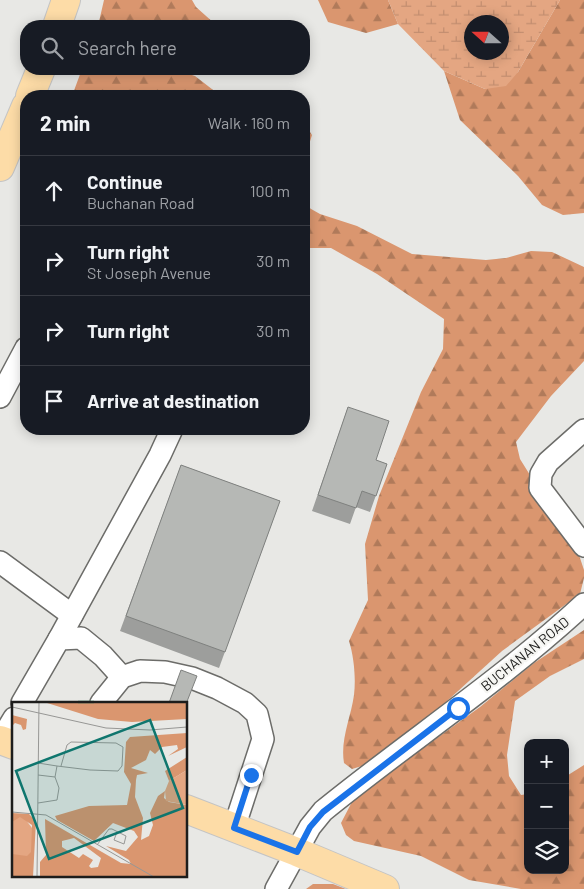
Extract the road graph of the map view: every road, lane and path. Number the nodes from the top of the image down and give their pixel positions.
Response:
1 (66, 0) edge
2 (59, 20) edge
3 (39, 75) edge
4 (32, 90) edge
5 (20, 120) edge
6 (0, 167) edge
7 (20, 359) edge
8 (0, 397) edge
9 (169, 435) edge
10 (582, 436) edge
11 (584, 546) edge
12 (0, 562) edge
13 (584, 604) edge
14 (72, 615) junction
15 (59, 639) junction
16 (122, 677) junction
17 (23, 702) edge
18 (102, 702) edge
19 (188, 810) edge
20 (234, 828) junction
21 (297, 852) junction
22 (276, 889) edge
23 (385, 889) edge

1 - 2 main road
3 - 4 main road
5 - 6 main road
7 - 8 street
9 - 14 street
10 - 11 street
12 - 14 street
13 - 21 street, BUCHANAN ROAD
14 - 15 street
15 - 16 street
15 - 17 street
16 - 18 street
16 - 20 street
19 - 20 main road
20 - 21 main road
21 - 22 street, BUCHANAN ROAD
21 - 23 main road

